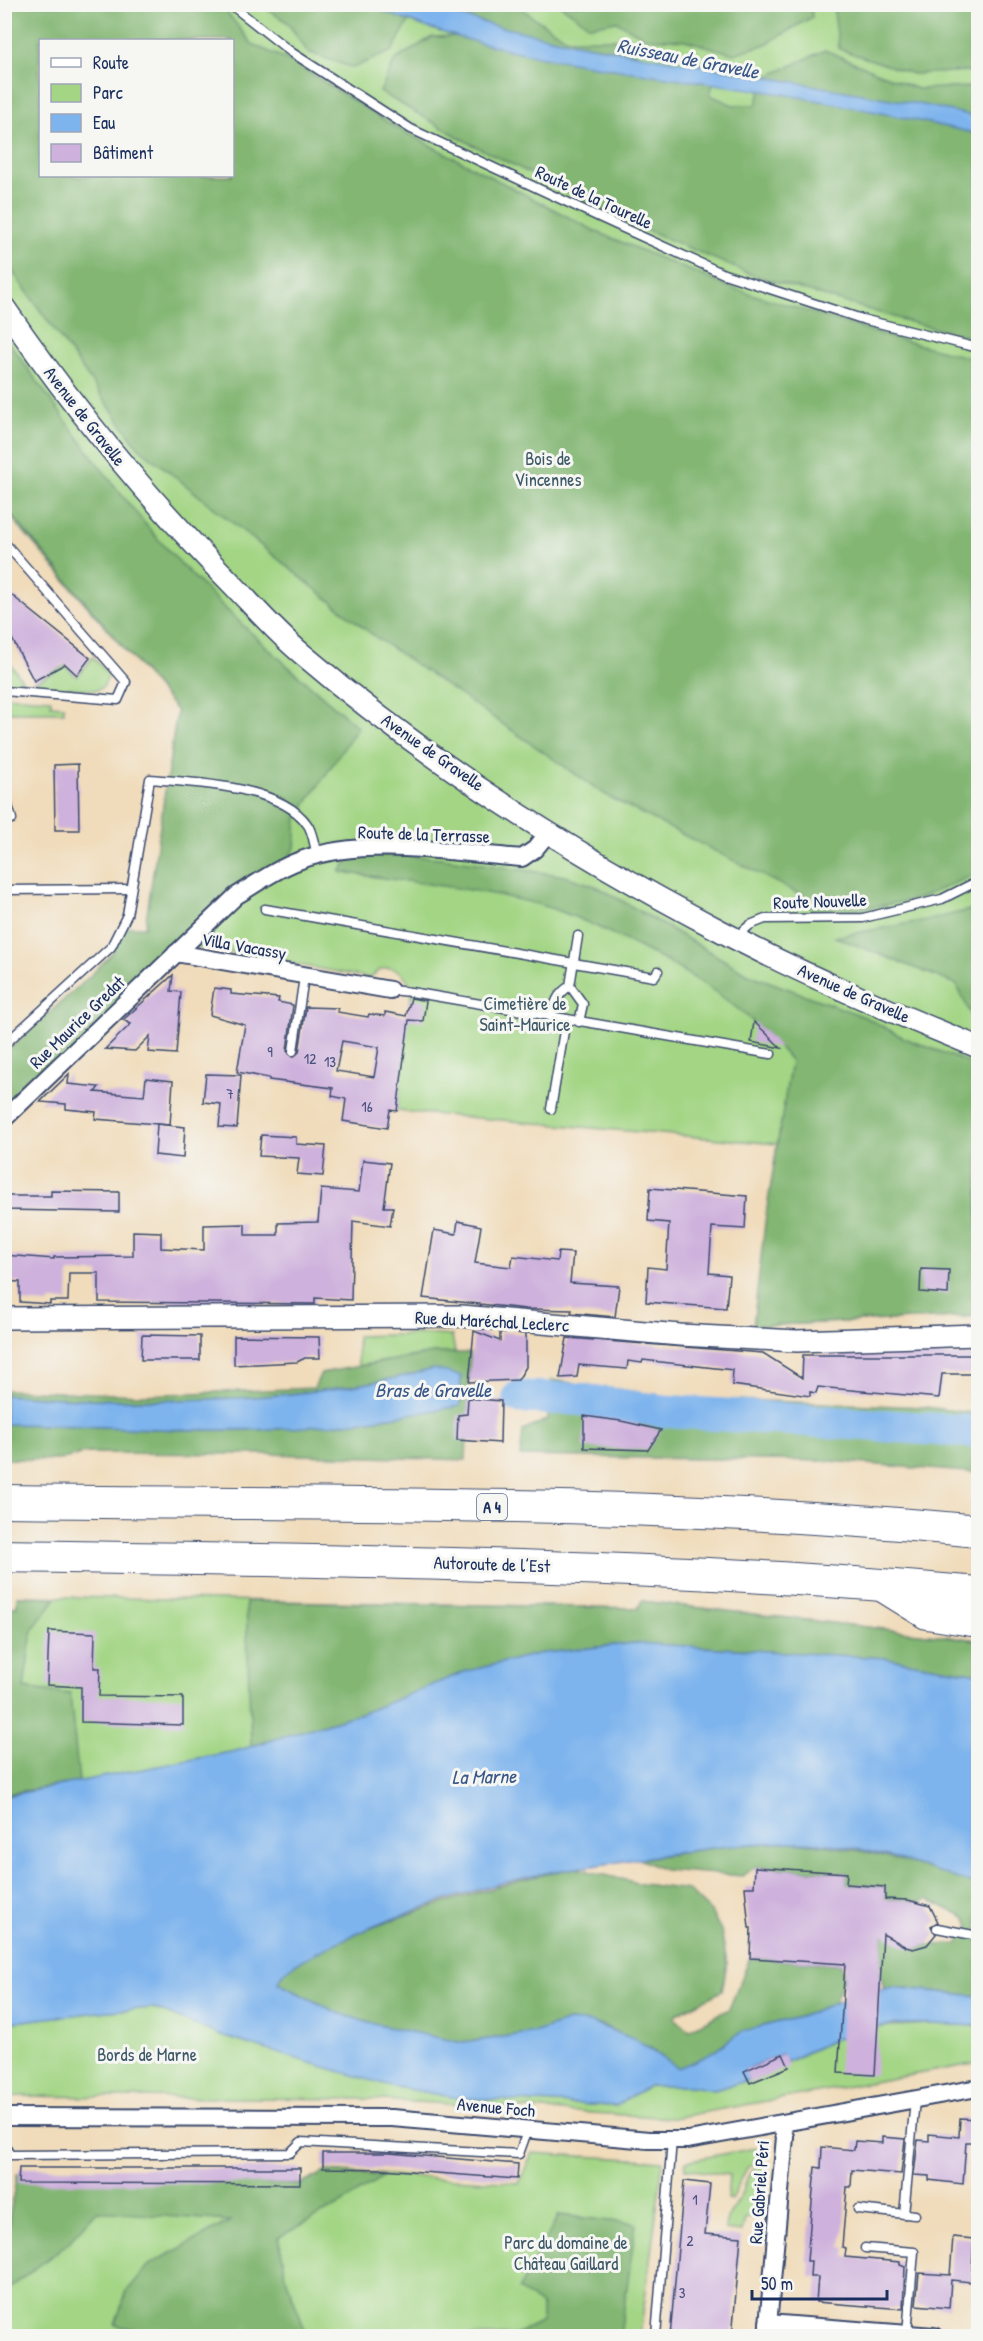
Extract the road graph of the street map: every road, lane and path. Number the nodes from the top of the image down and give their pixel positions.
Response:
1 (230, 4) edge
2 (4, 307) edge
3 (978, 348) edge
4 (4, 542) edge
5 (4, 691) edge
6 (4, 792) edge
7 (12, 819) dead end
8 (549, 832) junction
9 (317, 855) junction
10 (978, 881) edge
11 (130, 889) junction
12 (4, 890) edge
13 (265, 909) dead end
14 (578, 936) dead end
15 (735, 938) junction
16 (176, 953) junction
17 (574, 964) junction
18 (658, 970) dead end
19 (304, 977) junction
20 (570, 986) junction
21 (390, 990) joint
22 (551, 1017) junction
23 (566, 1020) junction
24 (579, 1022) junction
25 (4, 1045) edge
26 (978, 1047) edge
27 (292, 1051) dead end
28 (771, 1054) dead end
29 (551, 1109) dead end
30 (4, 1119) edge
31 (4, 1318) edge
32 (978, 1335) edge
33 (4, 1501) edge
34 (978, 1532) edge
35 (4, 1556) edge
36 (879, 1584) junction
37 (978, 1593) edge
38 (978, 1621) edge
39 (937, 1928) dead end
40 (978, 1936) edge
41 (978, 2088) edge
42 (915, 2100) junction
43 (4, 2117) edge
44 (781, 2124) junction
45 (528, 2129) junction
46 (672, 2140) junction
47 (4, 2144) edge
48 (858, 2209) dead end
49 (904, 2214) junction
50 (915, 2215) dead end
51 (865, 2248) dead end
52 (768, 2330) edge
53 (907, 2334) junction
54 (656, 2337) edge
55 (934, 2337) edge

1 - 3 lane, Route de la Tourelle
2 - 8 street, Avenue de Gravelle
4 - 5 lane
6 - 7 lane
8 - 9 street, Route de la Terrasse
8 - 15 street, Avenue de Gravelle
9 - 11 lane
9 - 16 street, Route de la Terrasse
10 - 15 lane, Route Nouvelle
11 - 12 lane
11 - 25 lane
13 - 17 lane
14 - 17 lane
15 - 26 street, Avenue de Gravelle
16 - 19 street, Villa Vacassy
16 - 30 street, Rue Maurice Gredat
17 - 18 lane
17 - 20 lane
19 - 21 street, Villa Vacassy
19 - 27 lane, Villa Vacassy
20 - 22 lane
20 - 24 lane
21 - 22 lane
22 - 23 lane
23 - 24 lane
23 - 29 lane
24 - 28 lane
31 - 32 street, Rue du Maréchal Leclerc
33 - 34 highway, A 4
35 - 36 highway, Autoroute de l’Est
36 - 37 highway, Autoroute de l’Est
36 - 38 highway
39 - 40 lane
41 - 42 street, Avenue Foch
42 - 44 street, Avenue Foch
42 - 49 lane
43 - 45 street, Avenue Foch
44 - 46 street, Avenue Foch
44 - 52 street, Rue Gabriel Péri
45 - 46 street, Avenue Foch
45 - 47 lane
46 - 54 lane
48 - 49 lane
49 - 50 lane
51 - 53 lane
52 - 53 street
53 - 55 street

